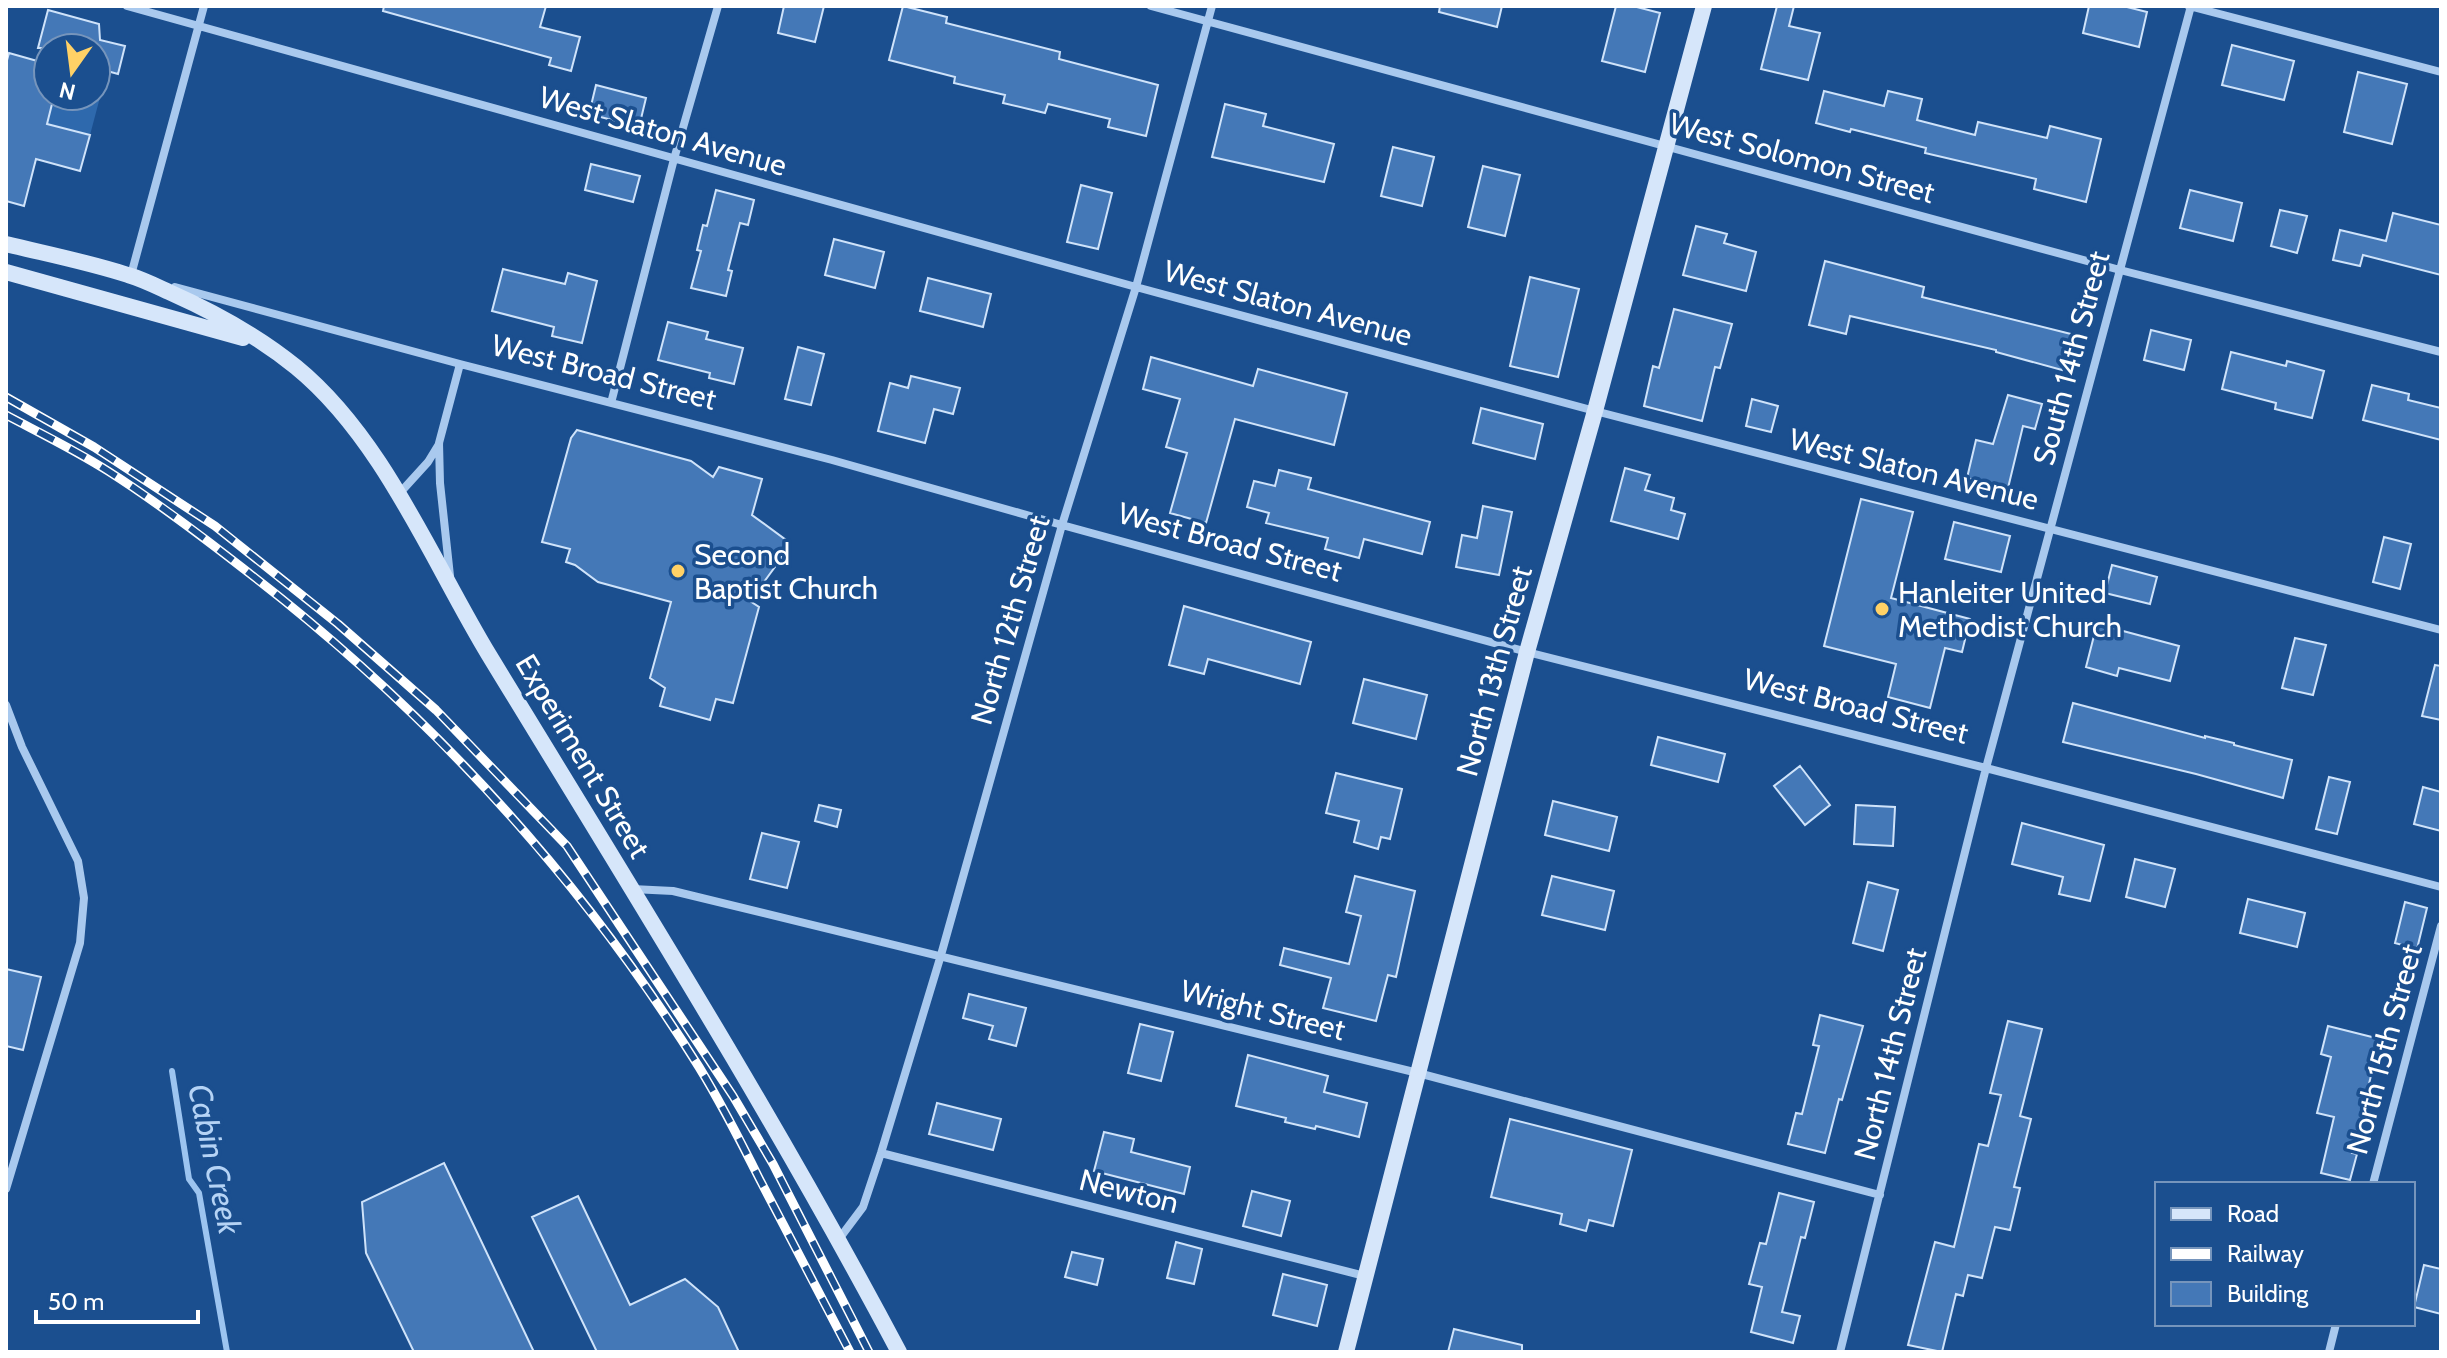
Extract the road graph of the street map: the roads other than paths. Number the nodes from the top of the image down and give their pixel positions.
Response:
1 (127, 6) edge
2 (204, 6) edge
3 (718, 6) edge
4 (1151, 6) edge
5 (1212, 6) edge
6 (1704, 6) edge
7 (2190, 6) edge
8 (1207, 21) junction
9 (199, 25) junction
10 (2441, 72) edge
11 (1666, 146) junction
12 (674, 159) junction
13 (6, 244) edge
14 (2120, 270) junction
15 (6, 272) edge
16 (131, 275) junction
17 (1136, 287) junction
18 (263, 344) junction
19 (2441, 352) edge
20 (460, 364) junction
21 (611, 403) junction
22 (1595, 411) junction
23 (439, 443) junction
24 (398, 495) junction
25 (1062, 525) junction
26 (2050, 529) junction
27 (452, 589) junction
28 (2441, 630) edge
29 (1527, 652) junction
30 (6, 705) edge
31 (1986, 768) junction
32 (2441, 887) edge
33 (631, 889) junction
34 (2441, 926) edge
35 (941, 955) junction
36 (1418, 1073) junction
37 (881, 1153) junction
38 (2374, 1182) edge
39 (6, 1189) edge
40 (1880, 1195) junction
41 (839, 1239) junction
42 (1365, 1276) junction
43 (2336, 1326) edge
44 (899, 1352) edge
45 (1346, 1352) edge
46 (1840, 1352) edge
47 (2329, 1352) edge

1 - 9 street, West Slaton Avenue
2 - 9 street
3 - 12 street
4 - 8 street, West Solomon Street
5 - 8 street, North 12th Street
6 - 11 main road, North 13th Street
7 - 10 street
7 - 14 street, South 14th Street
8 - 11 street, West Solomon Street
8 - 17 street, North 12th Street
9 - 12 street, West Slaton Avenue
9 - 16 street
11 - 14 street, West Solomon Street
11 - 22 main road, North 13th Street
12 - 17 street, West Slaton Avenue
12 - 21 street
13 - 16 main road, West Broad Street
14 - 19 street, West Solomon Street
14 - 26 street, South 14th Street
15 - 18 main road
16 - 18 main road, Experiment Street
16 - 20 street, West Broad Street
17 - 22 street, West Slaton Avenue
17 - 25 street, North 12th Street
18 - 24 main road, Experiment Street
20 - 21 street, West Broad Street
20 - 23 street
21 - 25 street, West Broad Street
22 - 26 street, West Slaton Avenue
22 - 29 main road, North 13th Street
23 - 24 street
23 - 27 street
24 - 27 main road, Experiment Street
25 - 29 street, West Broad Street
25 - 35 street, North 12th Street
26 - 28 street, West Slaton Avenue
26 - 31 street, South 14th Street
27 - 33 main road, Experiment Street
29 - 31 street, West Broad Street
29 - 36 main road, North 13th Street
30 - 39 street
31 - 32 street, West Broad Street
31 - 40 street, North 14th Street
33 - 35 street, Wright Street
33 - 41 main road, Experiment Street
34 - 38 street, North 15th Street
35 - 36 street, Wright Street
35 - 37 street, North 12th Street
36 - 40 street, Wright Street
36 - 42 main road, North 13th Street
37 - 41 street, North 12th Street
37 - 42 street, Newton
40 - 46 street, North 14th Street
41 - 44 main road, Experiment Street
42 - 45 main road, North 13th Street
43 - 47 street

